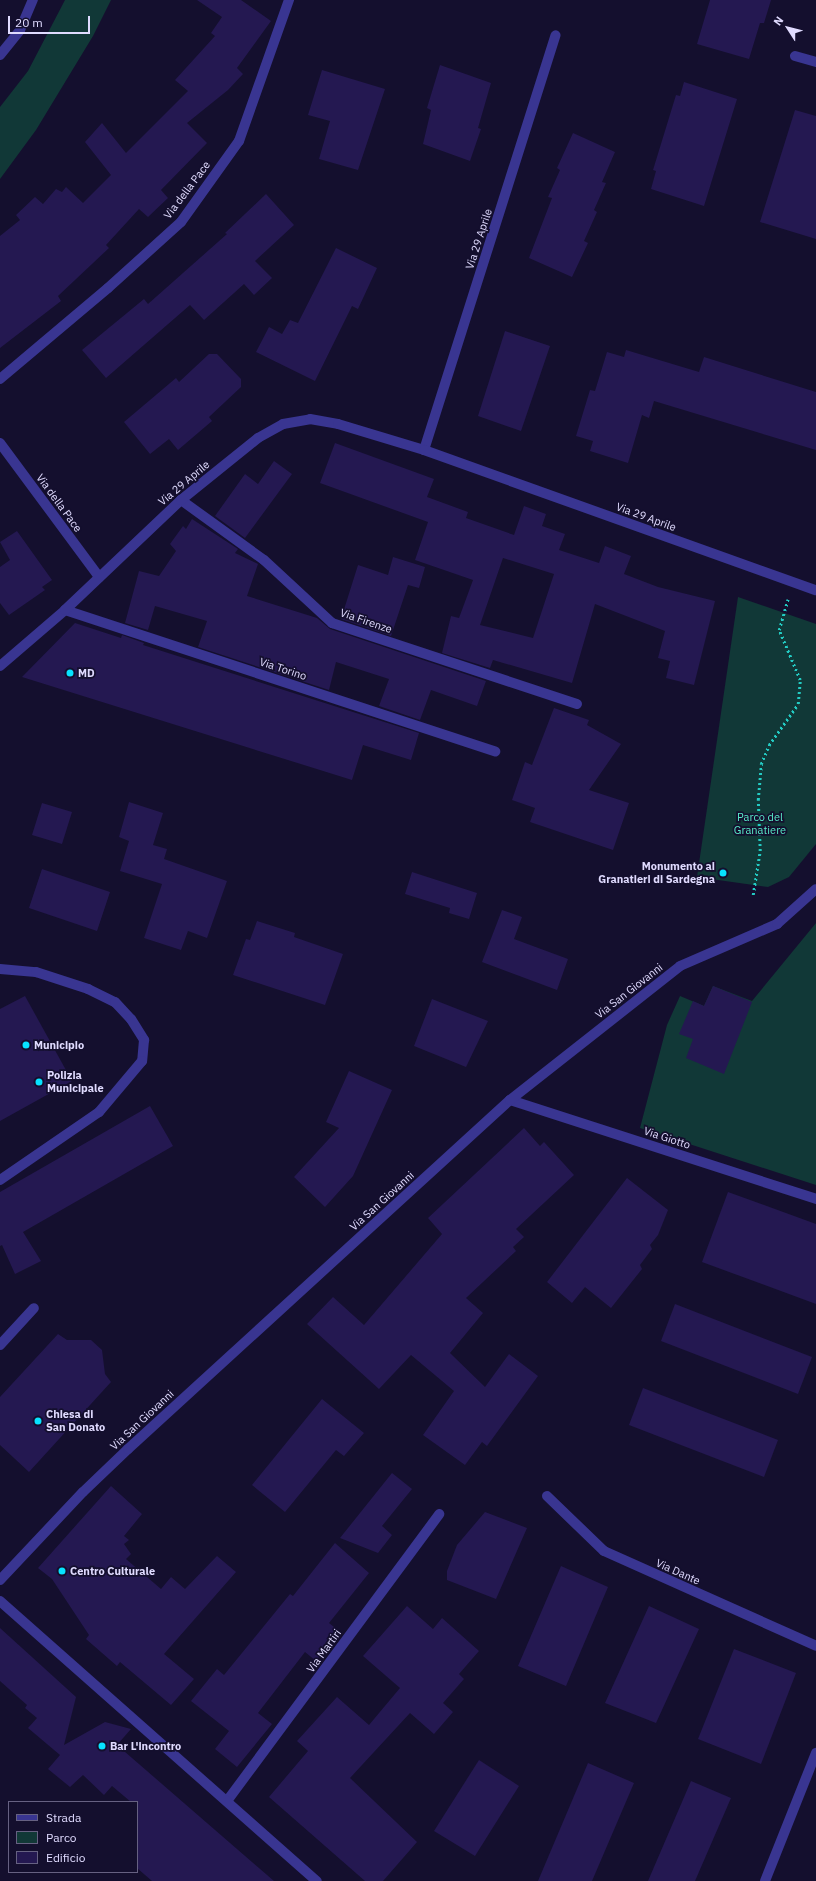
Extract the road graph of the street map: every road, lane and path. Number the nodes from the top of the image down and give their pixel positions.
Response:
1 (34, 0) edge
2 (289, 0) edge
3 (556, 35) dead end
4 (0, 54) edge
5 (795, 56) dead end
6 (816, 62) edge
7 (0, 379) edge
8 (0, 442) edge
9 (424, 450) junction
10 (181, 500) junction
11 (99, 577) junction
12 (795, 582) junction
13 (816, 590) edge
14 (65, 610) junction
15 (0, 666) edge
16 (577, 704) dead end
17 (495, 752) dead end
18 (816, 889) edge
19 (753, 895) dead end
20 (0, 969) edge
21 (510, 1100) junction
22 (0, 1180) edge
23 (816, 1199) edge
24 (34, 1308) dead end
25 (0, 1345) edge
26 (547, 1496) dead end
27 (439, 1514) dead end
28 (0, 1580) edge
29 (0, 1601) edge
30 (816, 1646) edge
31 (816, 1752) edge
32 (227, 1801) junction
33 (316, 1881) edge
34 (765, 1881) edge

1 - 4 street
2 - 7 street, Via della Pace
3 - 9 street, Via 29 Aprile
5 - 6 street
8 - 11 street, Via della Pace
9 - 10 street, Via 29 Aprile
9 - 12 street, Via 29 Aprile
10 - 11 street, Via 29 Aprile
10 - 16 street, Via Firenze
11 - 14 street, Via 29 Aprile
12 - 13 street, Via 29 Aprile
12 - 19 path
14 - 15 street, Via 29 Aprile
14 - 17 street, Via Torino
18 - 21 street, Via San Giovanni
20 - 22 street
21 - 23 street, Via Giotto
21 - 28 street, Via San Giovanni
24 - 25 street
26 - 30 street, Via Dante
27 - 32 street, Via Martiri
29 - 32 street
31 - 34 street
32 - 33 street

